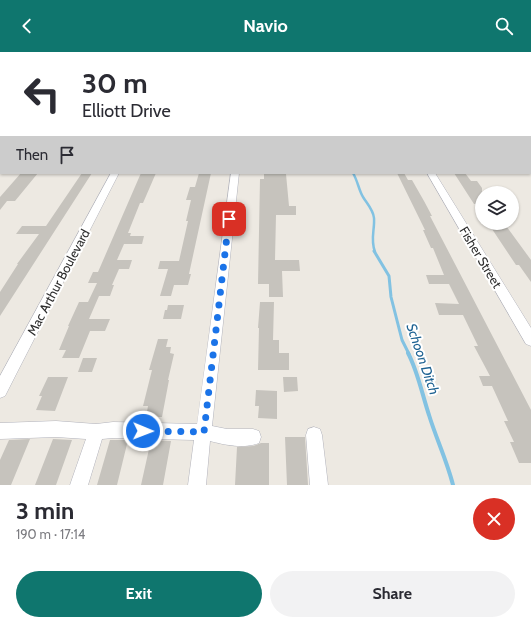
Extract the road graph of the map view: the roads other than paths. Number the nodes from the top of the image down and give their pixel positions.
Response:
1 (114, 174) edge
2 (234, 174) edge
3 (432, 174) edge
4 (531, 340) edge
5 (0, 391) edge
6 (0, 430) edge
7 (96, 432) junction
8 (204, 432) junction
9 (314, 436) dead end
10 (253, 437) dead end
11 (79, 485) edge
12 (197, 485) edge
13 (319, 485) edge

1 - 5 street, Mac Arthur Boulevard
2 - 8 street
3 - 4 street, Fisher Street
6 - 7 street
7 - 8 street
7 - 11 street
8 - 10 street
8 - 12 street
9 - 13 street

